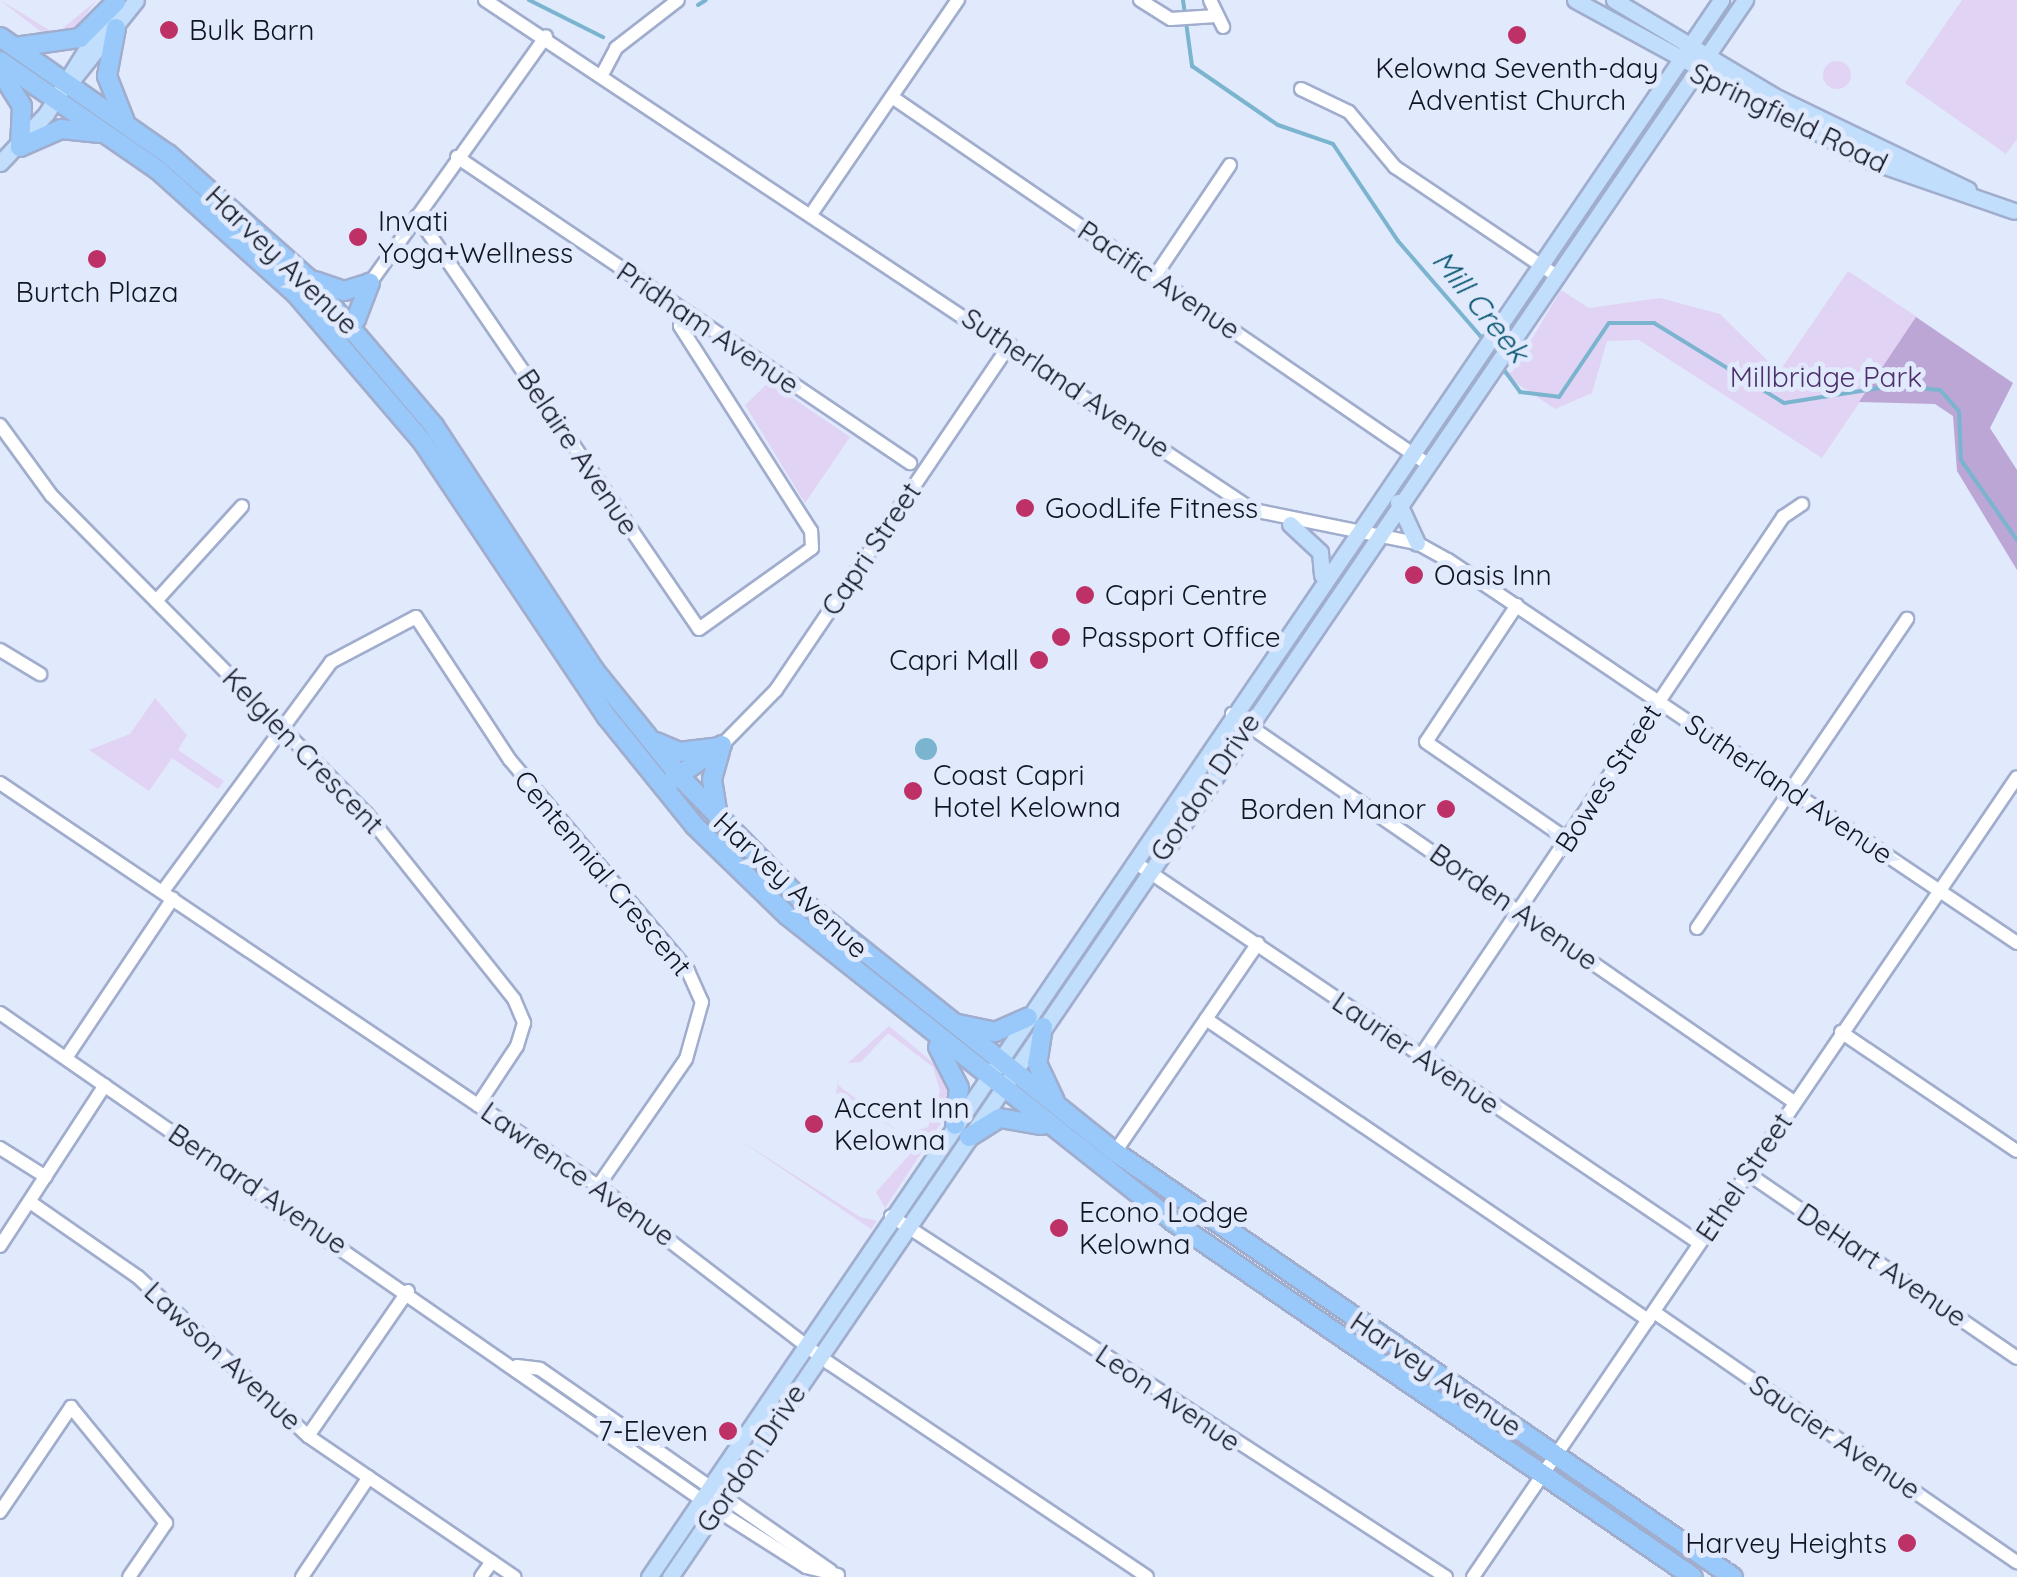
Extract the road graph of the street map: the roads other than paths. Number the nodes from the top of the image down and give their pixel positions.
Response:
1 (136, 0) edge
2 (486, 0) edge
3 (678, 0) edge
4 (958, 0) edge
5 (1140, 0) edge
6 (1210, 0) edge
7 (1575, 0) edge
8 (1614, 0) edge
9 (1721, 0) edge
10 (1745, 0) edge
11 (116, 1) edge
12 (116, 28) junction
13 (546, 36) junction
14 (7, 42) edge
15 (1690, 47) junction
16 (1707, 57) junction
17 (0, 60) edge
18 (1678, 63) junction
19 (0, 71) edge
20 (604, 71) junction
21 (1696, 74) junction
22 (68, 82) junction
23 (1301, 89) dead end
24 (892, 97) junction
25 (57, 98) junction
26 (120, 130) junction
27 (20, 147) junction
28 (457, 158) junction
29 (0, 163) edge
30 (1230, 165) dead end
31 (814, 210) junction
32 (2015, 212) edge
33 (417, 216) junction
34 (1541, 266) junction
35 (1155, 276) junction
36 (1558, 277) junction
37 (309, 279) junction
38 (370, 282) junction
39 (688, 316) junction
40 (321, 322) junction
41 (350, 323) junction
42 (1010, 345) junction
43 (0, 425) edge
44 (1410, 452) junction
45 (910, 463) dead end
46 (1426, 463) junction
47 (1398, 502) junction
48 (1802, 504) dead end
49 (242, 506) dead end
50 (1290, 524) junction
51 (1354, 534) junction
52 (1376, 535) junction
53 (1416, 543) junction
54 (1318, 586) junction
55 (156, 601) junction
56 (1518, 605) junction
57 (1907, 619) dead end
58 (0, 650) edge
59 (40, 674) dead end
60 (1658, 700) junction
61 (1232, 714) junction
62 (279, 722) junction
63 (1248, 725) junction
64 (650, 740) junction
65 (722, 746) junction
66 (652, 775) junction
67 (2017, 778) edge
68 (682, 779) junction
69 (0, 783) edge
70 (1792, 791) junction
71 (718, 817) junction
72 (1568, 840) junction
73 (1134, 861) junction
74 (1148, 871) junction
75 (1940, 891) junction
76 (168, 894) junction
77 (1520, 910) junction
78 (1698, 928) dead end
79 (1258, 944) junction
80 (2017, 944) edge
81 (0, 1013) edge
82 (944, 1019) junction
83 (1206, 1019) junction
84 (1035, 1022) junction
85 (1842, 1032) junction
86 (930, 1034) junction
87 (1420, 1057) junction
88 (66, 1058) junction
89 (1005, 1067) junction
90 (993, 1084) junction
91 (105, 1085) junction
92 (1794, 1102) junction
93 (478, 1104) junction
94 (1060, 1110) junction
95 (1047, 1126) junction
96 (962, 1131) junction
97 (0, 1148) edge
98 (2017, 1151) edge
99 (1115, 1152) junction
100 (1747, 1173) junction
101 (46, 1178) junction
102 (598, 1186) junction
103 (30, 1202) junction
104 (891, 1216) junction
105 (908, 1226) junction
106 (1699, 1244) junction
107 (0, 1246) edge
108 (408, 1291) junction
109 (1651, 1316) junction
110 (807, 1344) junction
111 (820, 1356) junction
112 (2017, 1358) edge
113 (308, 1436) junction
114 (1558, 1458) junction
115 (1545, 1475) junction
116 (370, 1477) junction
117 (713, 1498) junction
118 (0, 1512) edge
119 (492, 1561) junction
120 (2017, 1562) edge
121 (839, 1576) edge
122 (129, 1577) edge
123 (302, 1577) edge
124 (481, 1577) edge
125 (515, 1577) edge
126 (649, 1577) edge
127 (670, 1577) edge
128 (1147, 1577) edge
129 (1446, 1577) edge
130 (1473, 1577) edge
131 (1693, 1577) edge
132 (1733, 1577) edge

1 - 12 main road
2 - 13 street, Sutherland Avenue
3 - 20 street
4 - 24 street
5 - 6 street
7 - 18 main road, Springfield Road
8 - 15 main road, Springfield Road
9 - 15 main road, Gordon Drive
10 - 16 main road, Gordon Drive
11 - 14 highway
11 - 22 main road
12 - 22 main road
12 - 26 highway
13 - 20 street, Sutherland Avenue
13 - 28 street
14 - 22 highway, Harvey Avenue
15 - 16 main road, Springfield Road
15 - 18 main road, Gordon Drive
16 - 21 main road, Gordon Drive
16 - 32 main road, Springfield Road
17 - 25 highway, Harvey Avenue
18 - 21 main road, Springfield Road
18 - 34 main road, Gordon Drive
19 - 27 highway
20 - 31 street, Sutherland Avenue
21 - 32 main road, Springfield Road
21 - 36 main road, Gordon Drive
22 - 25 main road
22 - 26 highway, Harvey Avenue
23 - 34 street
24 - 31 street
24 - 35 street, Pacific Avenue
25 - 26 highway, Harvey Avenue
25 - 27 main road
26 - 27 highway
26 - 37 highway, Harvey Avenue
26 - 40 highway, Harvey Avenue
27 - 29 main road
28 - 33 street
28 - 39 street, Pridham Avenue
30 - 35 street
31 - 42 street, Sutherland Avenue
33 - 38 street
33 - 39 street, Belaire Avenue
34 - 36 street
34 - 44 main road, Gordon Drive
35 - 44 street, Pacific Avenue
36 - 46 main road, Gordon Drive
37 - 38 highway
37 - 41 highway, Harvey Avenue
38 - 41 highway
39 - 45 street, Pridham Avenue
40 - 41 highway
40 - 66 highway, Harvey Avenue
41 - 64 highway, Harvey Avenue
42 - 50 street, Sutherland Avenue
42 - 65 street, Capri Street
43 - 55 street, Kelglen Crescent
44 - 46 street, Pacific Avenue
44 - 51 main road, Gordon Drive
46 - 47 main road, Gordon Drive
47 - 52 main road, Gordon Drive
47 - 53 main road
48 - 60 street, Bowes Street
49 - 55 street
50 - 51 street, Sutherland Avenue
50 - 54 main road
51 - 52 street, Sutherland Avenue
51 - 54 main road, Gordon Drive
52 - 53 street, Sutherland Avenue
52 - 63 main road, Gordon Drive
53 - 56 street, Sutherland Avenue
54 - 61 main road, Gordon Drive
55 - 62 street, Kelglen Crescent
56 - 60 street, Sutherland Avenue
56 - 72 street
57 - 70 street
58 - 59 street
60 - 70 street, Sutherland Avenue
60 - 72 street, Bowes Street
61 - 63 street, Borden Avenue
61 - 73 main road, Gordon Drive
62 - 76 street
62 - 93 street, Kelglen Crescent
62 - 102 street, Centennial Crescent
63 - 74 main road, Gordon Drive
63 - 77 street, Borden Avenue
64 - 65 highway
64 - 68 highway, Harvey Avenue
65 - 68 highway
65 - 71 highway
66 - 68 highway
66 - 86 highway, Harvey Avenue
67 - 75 street, Ethel Street
68 - 71 highway, Harvey Avenue
69 - 76 street, Lawrence Avenue
70 - 75 street, Sutherland Avenue
70 - 78 street
71 - 82 highway, Harvey Avenue
72 - 77 street, Bowes Street
73 - 74 street, Laurier Avenue
73 - 84 main road, Gordon Drive
74 - 79 street, Laurier Avenue
74 - 84 main road, Gordon Drive
75 - 80 street, Sutherland Avenue
75 - 85 street, Ethel Street
76 - 88 street
76 - 93 street, Lawrence Avenue
77 - 87 street, Bowes Street
77 - 92 street, Borden Avenue
79 - 83 street
79 - 87 street, Laurier Avenue
81 - 88 street, Bernard Avenue
82 - 84 highway
82 - 89 highway, Harvey Avenue
83 - 99 street
83 - 109 street, Saucier Avenue
84 - 89 main road, Gordon Drive
84 - 94 highway
85 - 92 street, Ethel Street
85 - 98 street
86 - 90 highway, Harvey Avenue
86 - 96 highway
87 - 106 street, Laurier Avenue
88 - 91 street, Bernard Avenue
89 - 90 main road, Gordon Drive
89 - 94 highway, Harvey Avenue
90 - 95 highway, Harvey Avenue
90 - 96 main road, Gordon Drive
91 - 101 street
91 - 108 street, Bernard Avenue
92 - 100 street, Ethel Street
93 - 102 street, Lawrence Avenue
94 - 99 highway, Harvey Avenue
95 - 96 highway
95 - 115 highway, Harvey Avenue
96 - 104 main road, Gordon Drive
96 - 105 main road, Gordon Drive
97 - 101 street
99 - 114 highway, Harvey Avenue
100 - 106 street, Ethel Street
100 - 112 street, DeHart Avenue
101 - 103 street
102 - 110 street, Lawrence Avenue
103 - 107 street
103 - 113 street, Lawson Avenue
104 - 105 street, Leon Avenue
104 - 110 main road, Gordon Drive
105 - 111 main road, Gordon Drive
105 - 129 street, Leon Avenue
106 - 109 street, Ethel Street
108 - 113 street
108 - 117 street, Bernard Avenue
109 - 114 street, Ethel Street
109 - 120 street, Saucier Avenue
110 - 111 street, Lawrence Avenue
110 - 117 main road, Gordon Drive
111 - 117 main road, Gordon Drive
111 - 128 street, Lawrence Avenue
113 - 116 street, Lawson Avenue
114 - 115 street, Ethel Street
114 - 132 highway, Harvey Avenue
115 - 130 street, Ethel Street
115 - 131 highway, Harvey Avenue
116 - 119 street, Lawson Avenue
116 - 123 street
117 - 121 street, Bernard Avenue
117 - 126 main road, Gordon Drive
117 - 127 main road, Gordon Drive
118 - 122 street
119 - 124 street
119 - 125 street, Lawson Avenue

